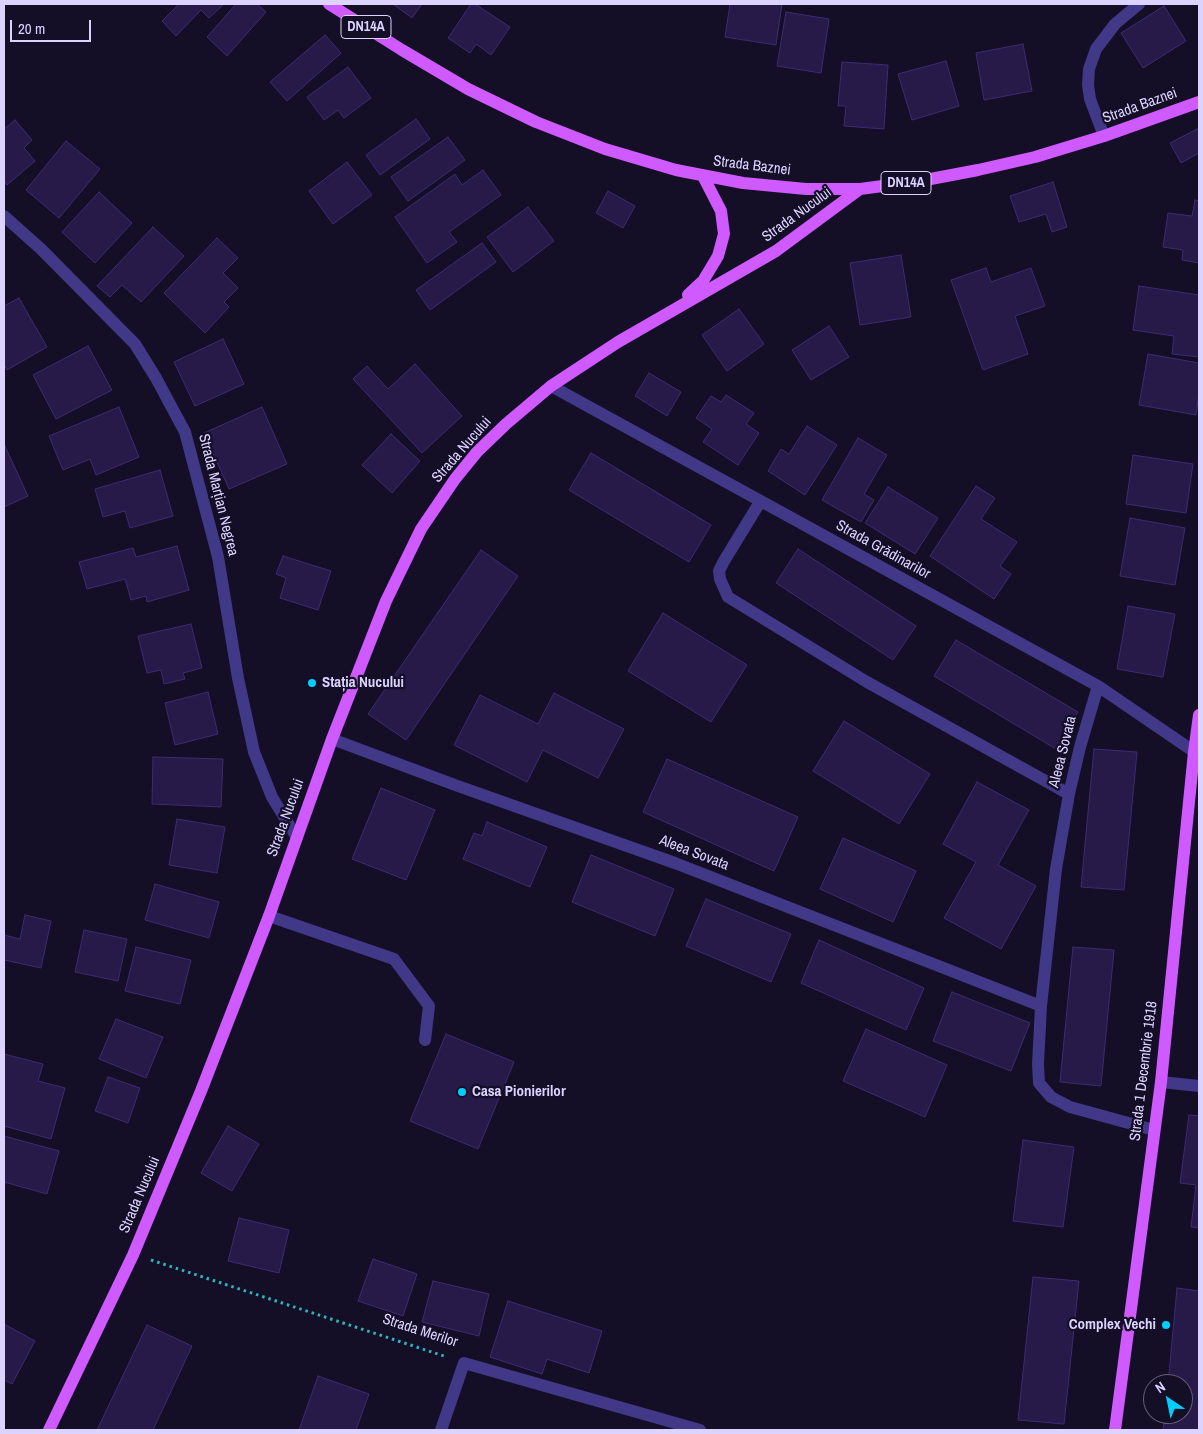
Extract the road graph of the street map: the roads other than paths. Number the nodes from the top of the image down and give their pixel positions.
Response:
1 (329, 4) edge
2 (1139, 4) edge
3 (1199, 102) edge
4 (1104, 136) junction
5 (703, 176) junction
6 (860, 189) junction
7 (4, 216) edge
8 (673, 309) junction
9 (551, 386) junction
10 (760, 502) junction
11 (1098, 686) junction
12 (1199, 715) edge
13 (332, 739) junction
14 (1197, 753) edge
15 (1069, 794) junction
16 (297, 838) junction
17 (268, 916) junction
18 (1041, 1006) junction
19 (425, 1040) dead end
20 (1161, 1082) junction
21 (1199, 1086) edge
22 (1154, 1130) junction
23 (49, 1430) edge
24 (441, 1430) edge
25 (700, 1430) edge
26 (1114, 1430) edge

1 - 5 main road, Strada Baznei / DN14A
2 - 4 street
3 - 4 main road, Strada Baznei / DN14A
4 - 6 main road, Strada Baznei / DN14A
5 - 6 main road, Strada Baznei / DN14A
5 - 8 main road, Strada Nucului
6 - 8 main road, Strada Nucului
7 - 16 street, Strada Marțian Negrea
8 - 9 main road, Strada Nucului
9 - 10 street, Strada Grădinarilor
9 - 13 main road, Strada Nucului
10 - 11 street, Strada Grădinarilor
10 - 15 street
11 - 14 street, Strada Grădinarilor
11 - 15 street, Aleea Sovata
12 - 14 main road, Strada 1 Decembrie 1918
13 - 16 main road, Strada Nucului
13 - 18 street, Aleea Sovata
14 - 20 main road, Strada 1 Decembrie 1918
15 - 18 street, Aleea Sovata
16 - 17 main road, Strada Nucului
17 - 19 street
17 - 23 main road, Strada Nucului
18 - 22 street, Aleea Sovata
20 - 21 street
20 - 22 main road, Strada 1 Decembrie 1918
22 - 26 main road, Strada 1 Decembrie 1918
24 - 25 street, Strada Merilor

